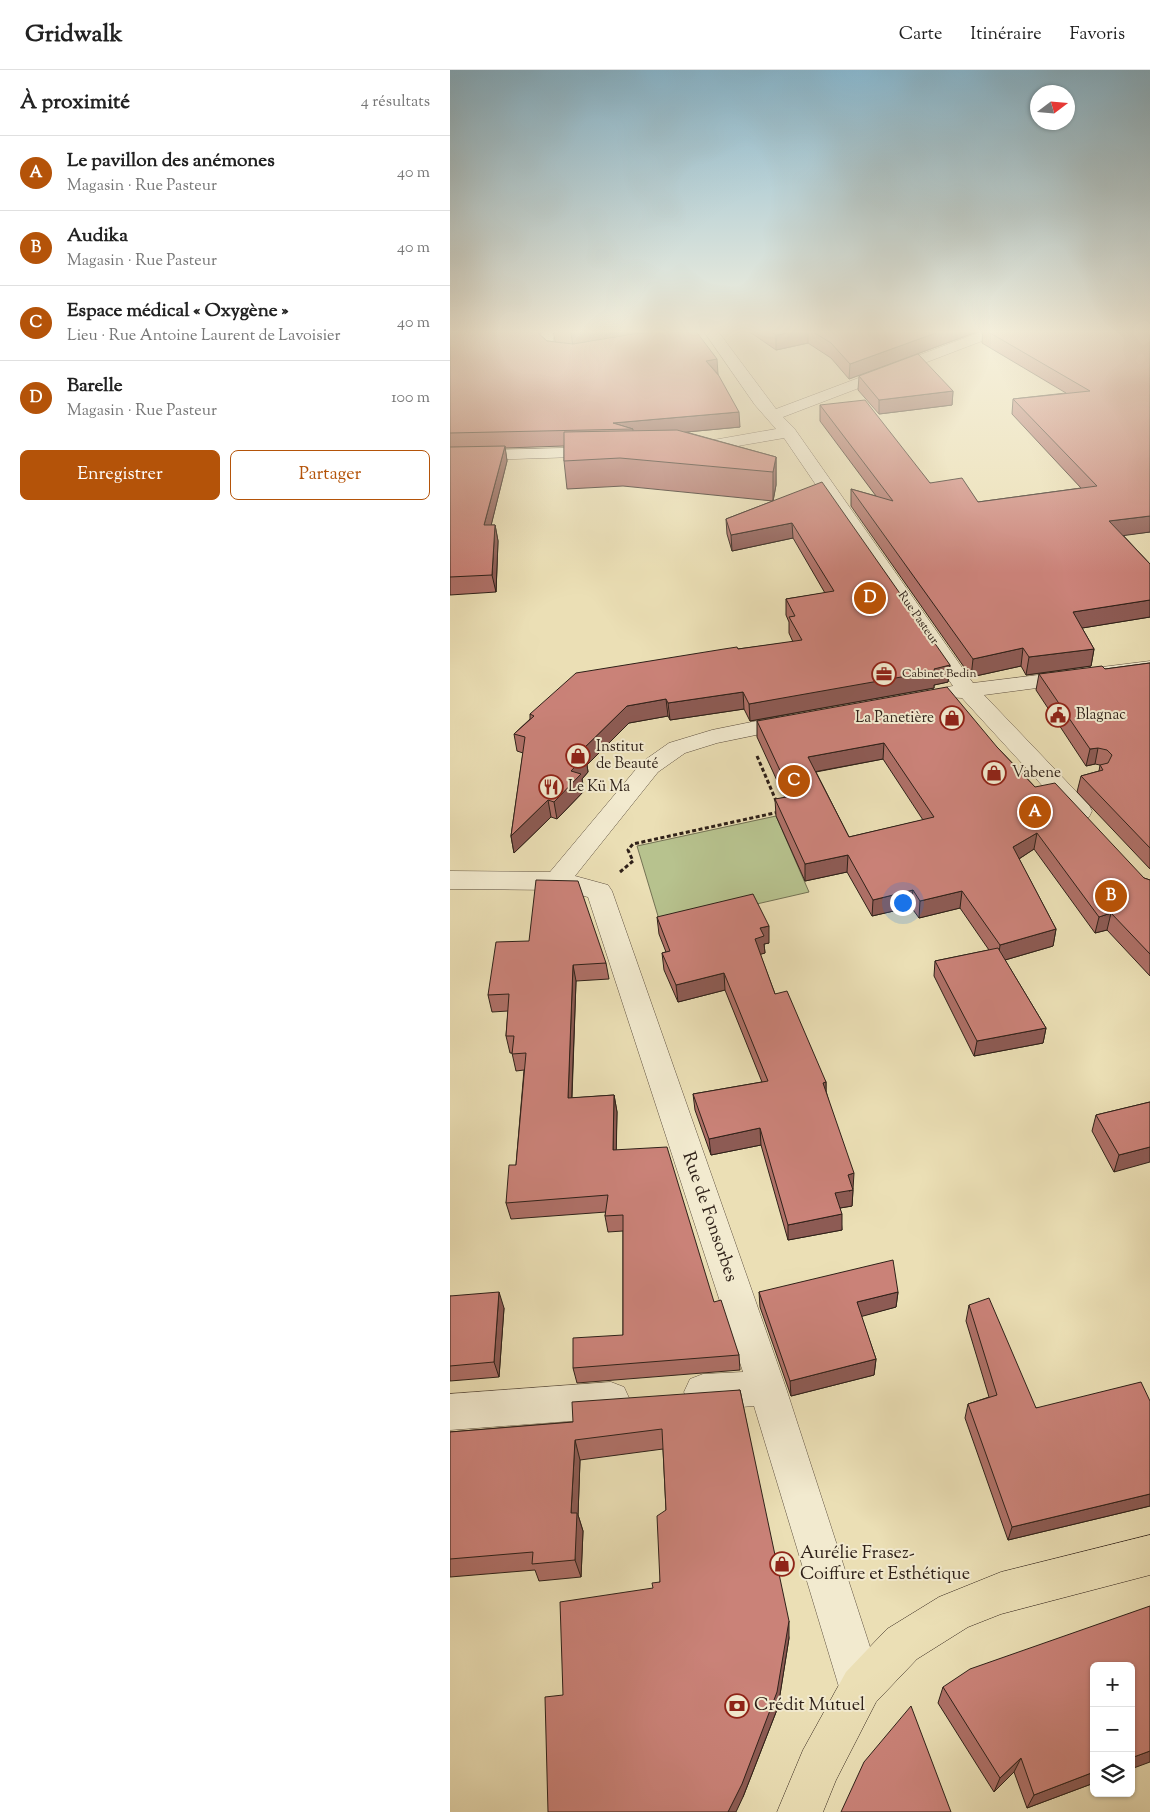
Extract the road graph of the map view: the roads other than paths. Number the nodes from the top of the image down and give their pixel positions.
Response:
1 (771, 411) edge
2 (787, 411) edge
3 (774, 414) junction
4 (788, 432) junction
5 (676, 450) edge
6 (617, 452) edge
7 (450, 456) edge
8 (1150, 667) edge
9 (967, 690) junction
10 (936, 695) edge
11 (813, 717) edge
12 (1079, 777) edge
13 (1054, 782) junction
14 (1093, 825) edge
15 (450, 880) edge
16 (557, 881) junction
17 (767, 1388) junction
18 (450, 1412) edge
19 (1150, 1555) edge
20 (861, 1688) junction
21 (800, 1812) edge

1 - 3 street, Rue Pasteur
2 - 3 street
3 - 4 street, Rue Pasteur
4 - 5 street
4 - 9 street, Rue Pasteur
6 - 7 street
8 - 9 street
9 - 10 street
9 - 13 street, Rue Pasteur
11 - 16 street
12 - 13 street
13 - 14 street, Rue Pasteur
15 - 16 street
16 - 17 street, Rue de Fonsorbes
17 - 18 street
17 - 20 street, Rue de Fonsorbes
19 - 20 main road
20 - 21 main road

